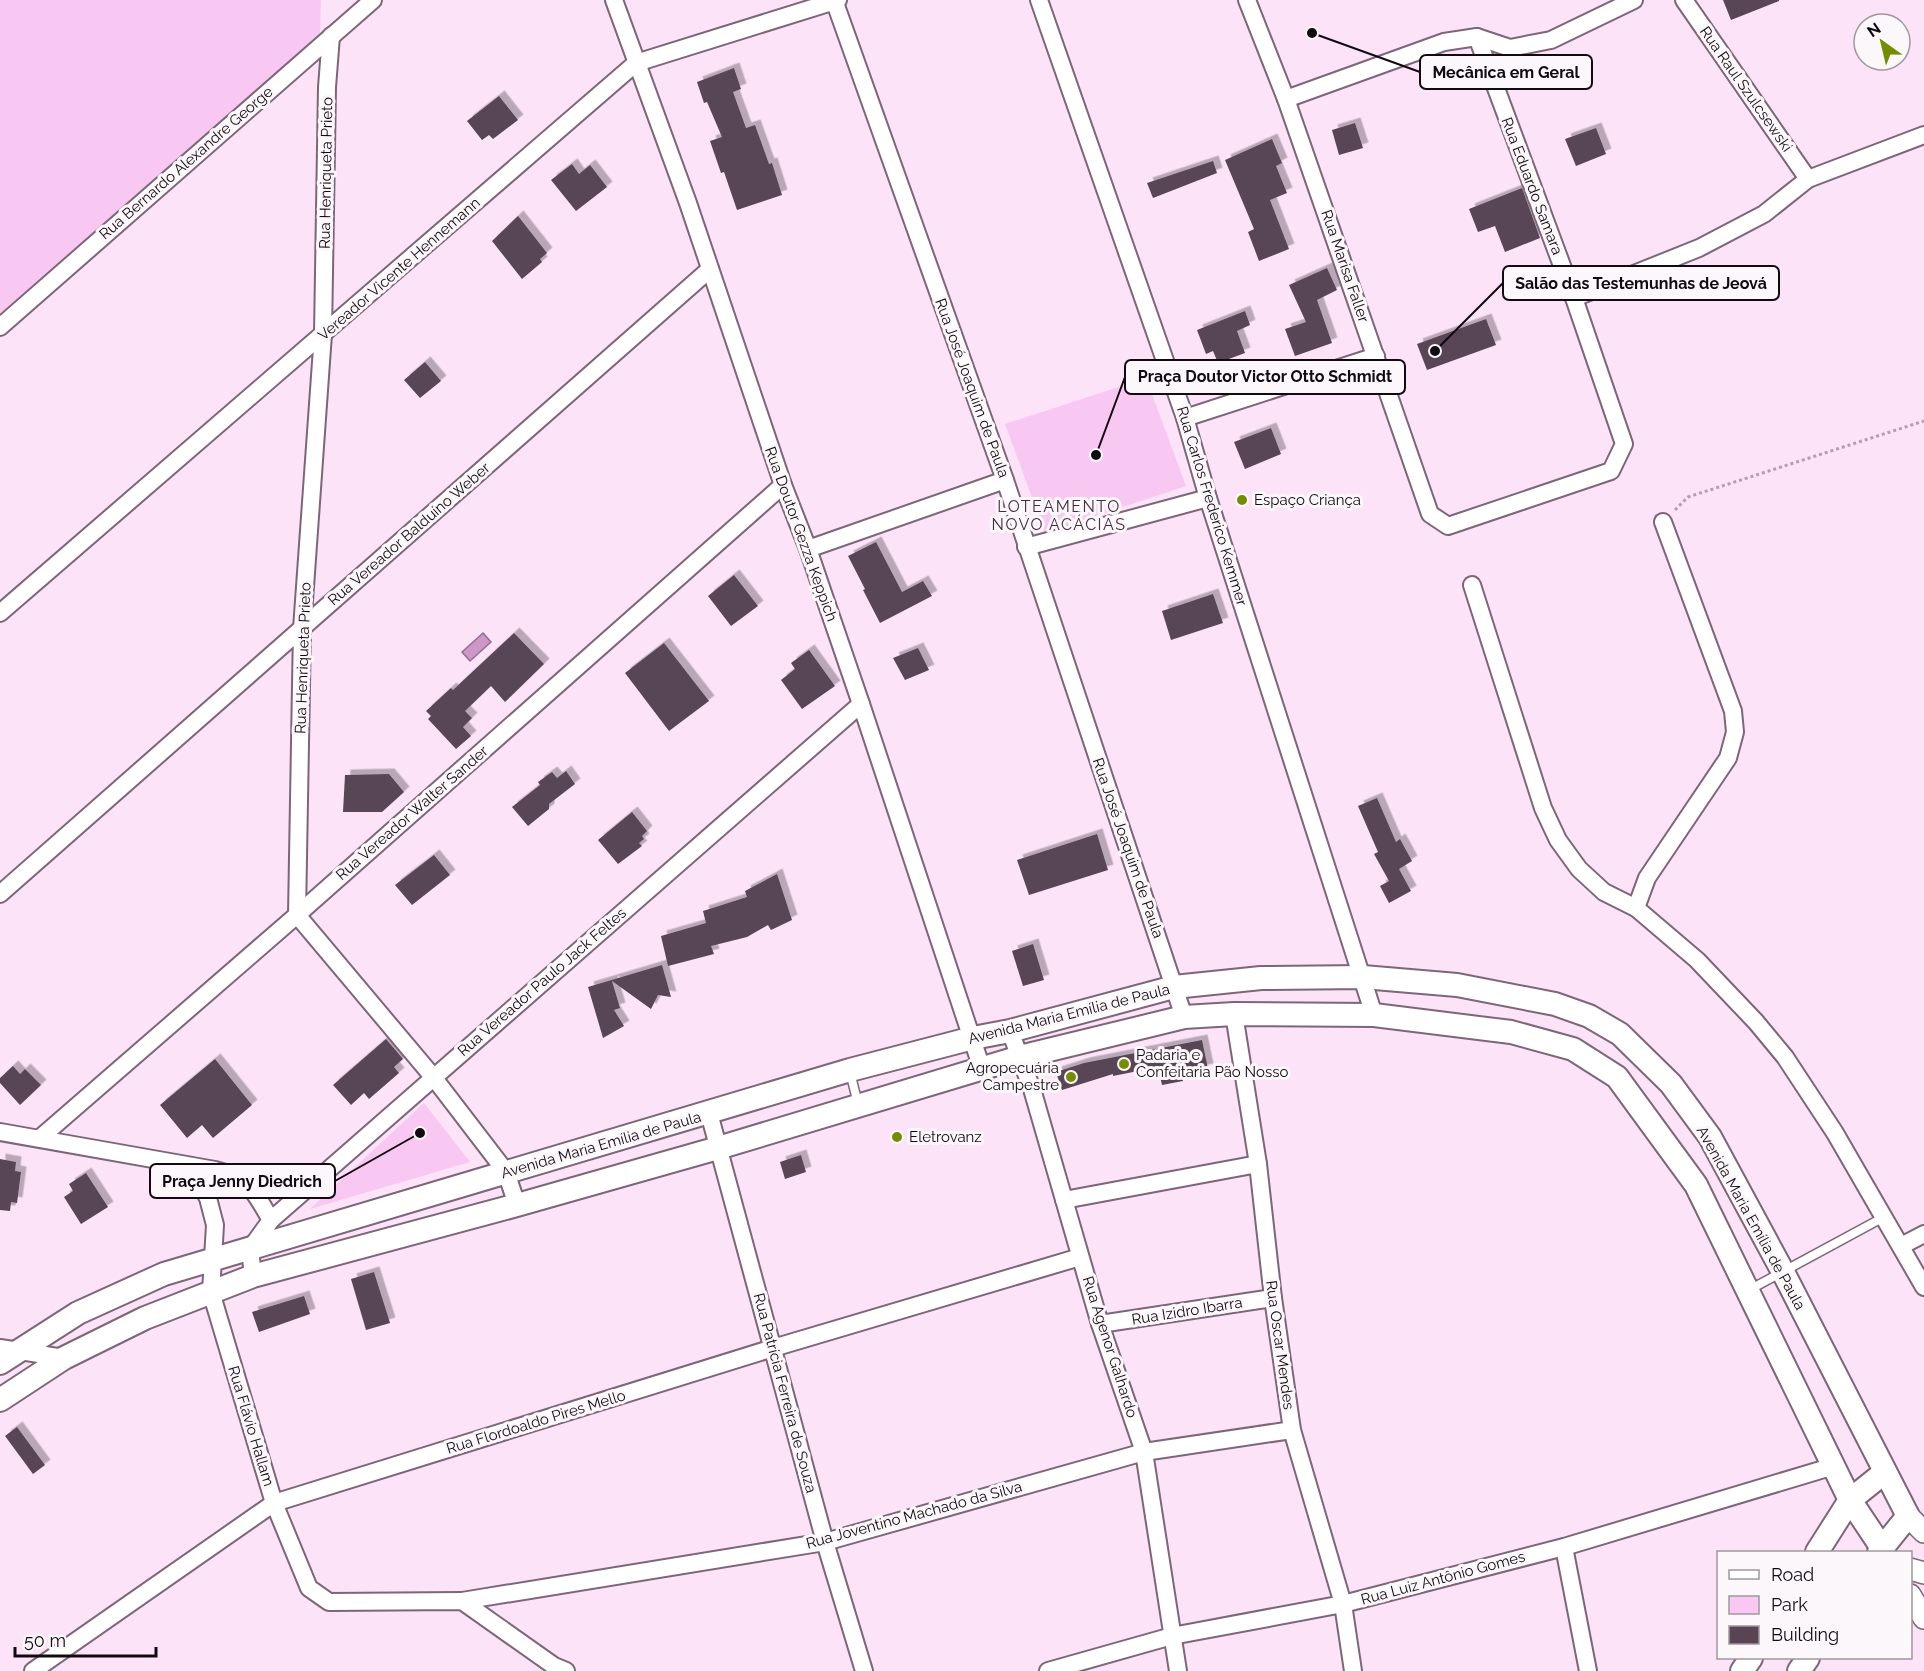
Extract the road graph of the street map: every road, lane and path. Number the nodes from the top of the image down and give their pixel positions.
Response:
1 (373, 0) edge
2 (614, 0) edge
3 (836, 0) edge
4 (1039, 0) edge
5 (1246, 0) edge
6 (1634, 0) edge
7 (1684, 0) edge
8 (331, 36) junction
9 (1477, 38) junction
10 (636, 63) junction
11 (1286, 99) junction
12 (1924, 135) edge
13 (1808, 179) junction
14 (710, 269) junction
15 (1574, 298) junction
16 (0, 327) edge
17 (323, 334) junction
18 (1376, 356) junction
19 (1185, 418) junction
20 (1924, 420) edge
21 (1005, 480) junction
22 (783, 485) junction
23 (1208, 498) junction
24 (1663, 522) joint
25 (1448, 526) joint
26 (1026, 547) junction
27 (808, 549) junction
28 (1472, 585) dead end
29 (0, 613) edge
30 (302, 629) junction
31 (861, 704) junction
32 (0, 894) edge
33 (1636, 908) junction
34 (297, 915) junction
35 (1363, 977) junction
36 (1174, 987) junction
37 (1234, 1014) junction
38 (1374, 1015) junction
39 (1184, 1017) junction
40 (1010, 1031) junction
41 (973, 1038) junction
42 (1020, 1057) junction
43 (982, 1069) junction
44 (850, 1070) junction
45 (434, 1078) junction
46 (859, 1107) junction
47 (708, 1113) junction
48 (0, 1132) edge
49 (40, 1138) junction
50 (718, 1148) junction
51 (1258, 1164) junction
52 (190, 1166) junction
53 (506, 1173) junction
54 (1064, 1200) junction
55 (517, 1205) junction
56 (1884, 1217) junction
57 (271, 1220) junction
58 (1924, 1234) edge
59 (1900, 1246) junction
60 (250, 1249) junction
61 (1080, 1257) junction
62 (213, 1259) junction
63 (1783, 1272) junction
64 (253, 1276) junction
65 (1924, 1287) edge
66 (1748, 1290) junction
67 (211, 1292) junction
68 (1273, 1298) junction
69 (1100, 1324) junction
70 (773, 1348) junction
71 (6, 1354) edge
72 (64, 1358) junction
73 (0, 1400) edge
74 (1292, 1430) junction
75 (1144, 1452) junction
76 (1834, 1466) junction
77 (1885, 1472) junction
78 (1850, 1500) junction
79 (274, 1503) junction
80 (1908, 1516) junction
81 (1924, 1532) edge
82 (825, 1542) junction
83 (1563, 1547) junction
84 (1819, 1551) edge
85 (1884, 1551) edge
86 (309, 1588) joint
87 (1912, 1597) edge
88 (462, 1601) junction
89 (1343, 1604) junction
90 (1924, 1618) edge
91 (1172, 1636) junction
92 (560, 1668) edge
93 (33, 1671) edge
94 (536, 1671) edge
95 (864, 1671) edge
96 (1048, 1671) edge
97 (1178, 1671) edge
98 (1353, 1671) edge
99 (1588, 1671) edge

1 - 8 street, Rua Bernardo Alexandre George
2 - 10 street, Rua Doutor Gezza Keppich
3 - 10 street, Vereador Vicente Hennemann
3 - 21 street, Rua José Joaquim de Paula
4 - 19 street, Rua Carlos Frederico Kemmer
5 - 11 street, Rua Marisa Faller
6 - 9 street
7 - 13 street, Rua Raul Szulcsewski
8 - 16 street, Rua Bernardo Alexandre George
8 - 17 street, Rua Henriqueta Prieto
9 - 11 street
9 - 15 street, Rua Eduardo Samara
10 - 14 street, Rua Doutor Gezza Keppich
10 - 17 street, Vereador Vicente Hennemann
11 - 18 street, Rua Marisa Faller
12 - 13 street
13 - 15 street
14 - 22 street, Rua Doutor Gezza Keppich
14 - 30 street, Rua Vereador Balduíno Weber
15 - 25 street, Rua Eduardo Samara
17 - 29 street, Vereador Vicente Hennemann
17 - 30 street, Rua Henriqueta Prieto
18 - 19 street
18 - 25 street, Rua Marisa Faller
19 - 23 street, Rua Carlos Frederico Kemmer
20 - 24 path
21 - 26 street, Rua José Joaquim de Paula
21 - 27 street
22 - 27 street, Rua Doutor Gezza Keppich
22 - 34 street, Rua Vereador Walter Sander
23 - 26 street
23 - 35 street, Rua Carlos Frederico Kemmer
24 - 33 street
26 - 36 street, Rua José Joaquim de Paula
27 - 31 street, Rua Doutor Gezza Keppich
28 - 33 street
30 - 32 street, Rua Vereador Balduíno Weber
30 - 34 street, Rua Henriqueta Prieto
31 - 41 street, Rua Doutor Gezza Keppich
31 - 45 street, Rua Vereador Paulo Jack Feltes
33 - 56 street
34 - 45 street
34 - 49 street, Rua Vereador Walter Sander
35 - 36 main road, Avenida Maria Emília de Paula
35 - 38 street, Rua Carlos Frederico Kemmer
35 - 63 main road, Avenida Maria Emília de Paula
36 - 39 street, Rua José Joaquim de Paula
36 - 40 main road, Avenida Maria Emília de Paula
37 - 38 main road, Avenida Maria Emília de Paula
37 - 39 main road, Avenida Maria Emília de Paula
37 - 51 street, Rua Oscar Mendes
38 - 66 main road, Avenida Maria Emília de Paula
39 - 42 main road, Avenida Maria Emília de Paula
40 - 41 main road, Avenida Maria Emília de Paula
40 - 42 street, Rua Agenor Galhardo
41 - 43 street, Rua Doutor Gezza Keppich
41 - 44 main road, Avenida Maria Emília de Paula
42 - 43 main road, Avenida Maria Emília de Paula
42 - 54 street, Rua Agenor Galhardo
43 - 46 main road, Avenida Maria Emília de Paula
44 - 46 lane
44 - 47 main road, Avenida Maria Emília de Paula
45 - 53 street
45 - 57 street, Rua Vereador Paulo Jack Feltes
46 - 50 main road, Avenida Maria Emília de Paula
47 - 50 street, Rua Patrícia Ferreira de Souza
47 - 53 main road, Avenida Maria Emília de Paula
48 - 49 street
49 - 52 street
50 - 55 main road, Avenida Maria Emília de Paula
50 - 70 street, Rua Patrícia Ferreira de Souza
51 - 54 street
51 - 68 street, Rua Oscar Mendes
52 - 57 street
52 - 62 street, Rua Flávio Hallam
53 - 55 street
53 - 60 main road, Avenida Maria Emília de Paula
54 - 61 street, Rua Agenor Galhardo
55 - 64 main road, Avenida Maria Emília de Paula
56 - 59 street
56 - 63 lane
57 - 60 street, Rua Vereador Paulo Jack Feltes
58 - 59 street
59 - 65 street
60 - 62 main road, Avenida Maria Emília de Paula
60 - 64 street
61 - 69 street, Rua Agenor Galhardo
61 - 70 street, Rua Flordoaldo Pires Mello
62 - 67 street, Rua Flávio Hallam
62 - 71 main road, Avenida Maria Emília de Paula
63 - 66 lane
63 - 77 main road, Avenida Maria Emília de Paula
64 - 67 main road, Avenida Maria Emília de Paula
66 - 76 main road, Avenida Maria Emília de Paula
67 - 72 main road, Avenida Maria Emília de Paula
67 - 79 street, Rua Flávio Hallam
68 - 69 street, Rua Izidro Ibarra
68 - 74 street, Rua Oscar Mendes
69 - 75 street, Rua Agenor Galhardo
70 - 79 street, Rua Flordoaldo Pires Mello
70 - 82 street, Rua Patrícia Ferreira de Souza
71 - 72 street
72 - 73 main road, Avenida Maria Emília de Paula
74 - 75 street, Rua Joventino Machado da Silva
74 - 89 street, Rua Oscar Mendes
75 - 82 street, Rua Joventino Machado da Silva
75 - 91 street, Rua Agenor Galhardo
76 - 78 main road, Avenida Maria Emília de Paula
76 - 83 street, Rua Luiz Antônio Gomes
77 - 78 main road
77 - 80 main road, Avenida Maria Emília de Paula
78 - 84 main road
78 - 85 main road, Avenida Maria Emília de Paula
79 - 86 street, Rua Flávio Hallam
79 - 93 street, Rua Flordoaldo Pires Mello
80 - 81 street
80 - 85 main road
82 - 88 street, Rua Joventino Machado da Silva
82 - 95 street, Rua Patrícia Ferreira de Souza
83 - 89 street, Rua Luiz Antônio Gomes
83 - 99 street
86 - 88 street, Rua Joventino Machado da Silva
87 - 90 street
88 - 92 street
89 - 91 street, Rua Luiz Antônio Gomes
89 - 98 street, Rua Oscar Mendes
91 - 96 street, Rua Luiz Antônio Gomes
91 - 97 street, Rua Agenor Galhardo
92 - 94 street

